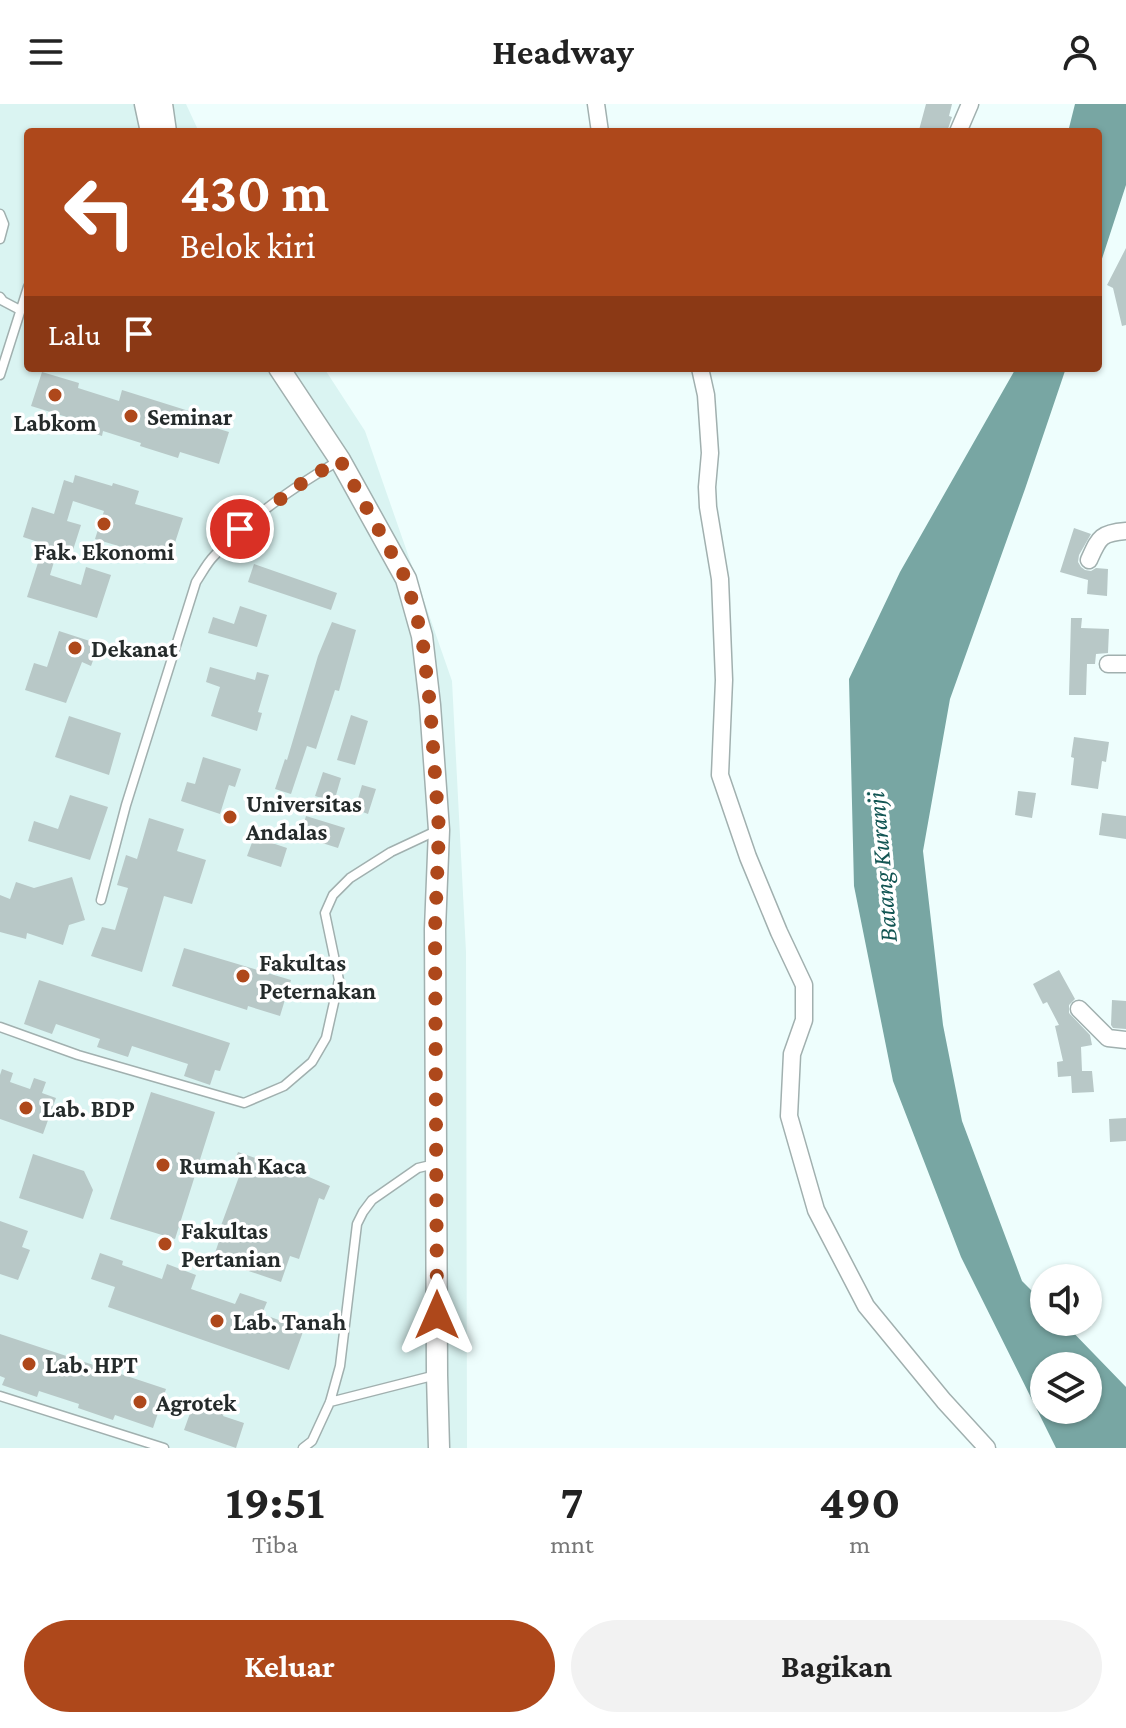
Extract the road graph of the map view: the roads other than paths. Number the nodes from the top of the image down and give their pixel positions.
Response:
1 (145, 104) edge
2 (162, 104) edge
3 (596, 104) edge
4 (970, 104) edge
5 (150, 128) edge
6 (165, 128) edge
7 (599, 128) edge
8 (960, 128) edge
9 (0, 214) edge
10 (0, 239) edge
11 (0, 297) edge
12 (24, 298) edge
13 (20, 310) junction
14 (282, 372) edge
15 (701, 372) edge
16 (0, 375) edge
17 (340, 460) junction
18 (1126, 531) edge
19 (1089, 560) dead end
20 (1108, 664) dead end
21 (1126, 664) edge
22 (439, 830) junction
23 (101, 900) dead end
24 (1079, 1009) dead end
25 (0, 1027) edge
26 (1126, 1040) edge
27 (436, 1164) junction
28 (437, 1375) junction
29 (0, 1396) edge
30 (330, 1402) junction
31 (164, 1448) edge
32 (303, 1448) edge
33 (439, 1448) edge
34 (987, 1448) edge

1 - 5 street
2 - 6 street
3 - 7 street
4 - 8 street
9 - 10 lane
11 - 13 lane
12 - 13 lane
13 - 16 lane
14 - 17 street
15 - 34 street
17 - 22 street
17 - 23 lane
18 - 19 street
20 - 21 street
22 - 25 lane
22 - 27 street
24 - 26 street
27 - 28 street
27 - 30 lane
28 - 30 lane
28 - 33 street
29 - 31 lane
30 - 32 lane

